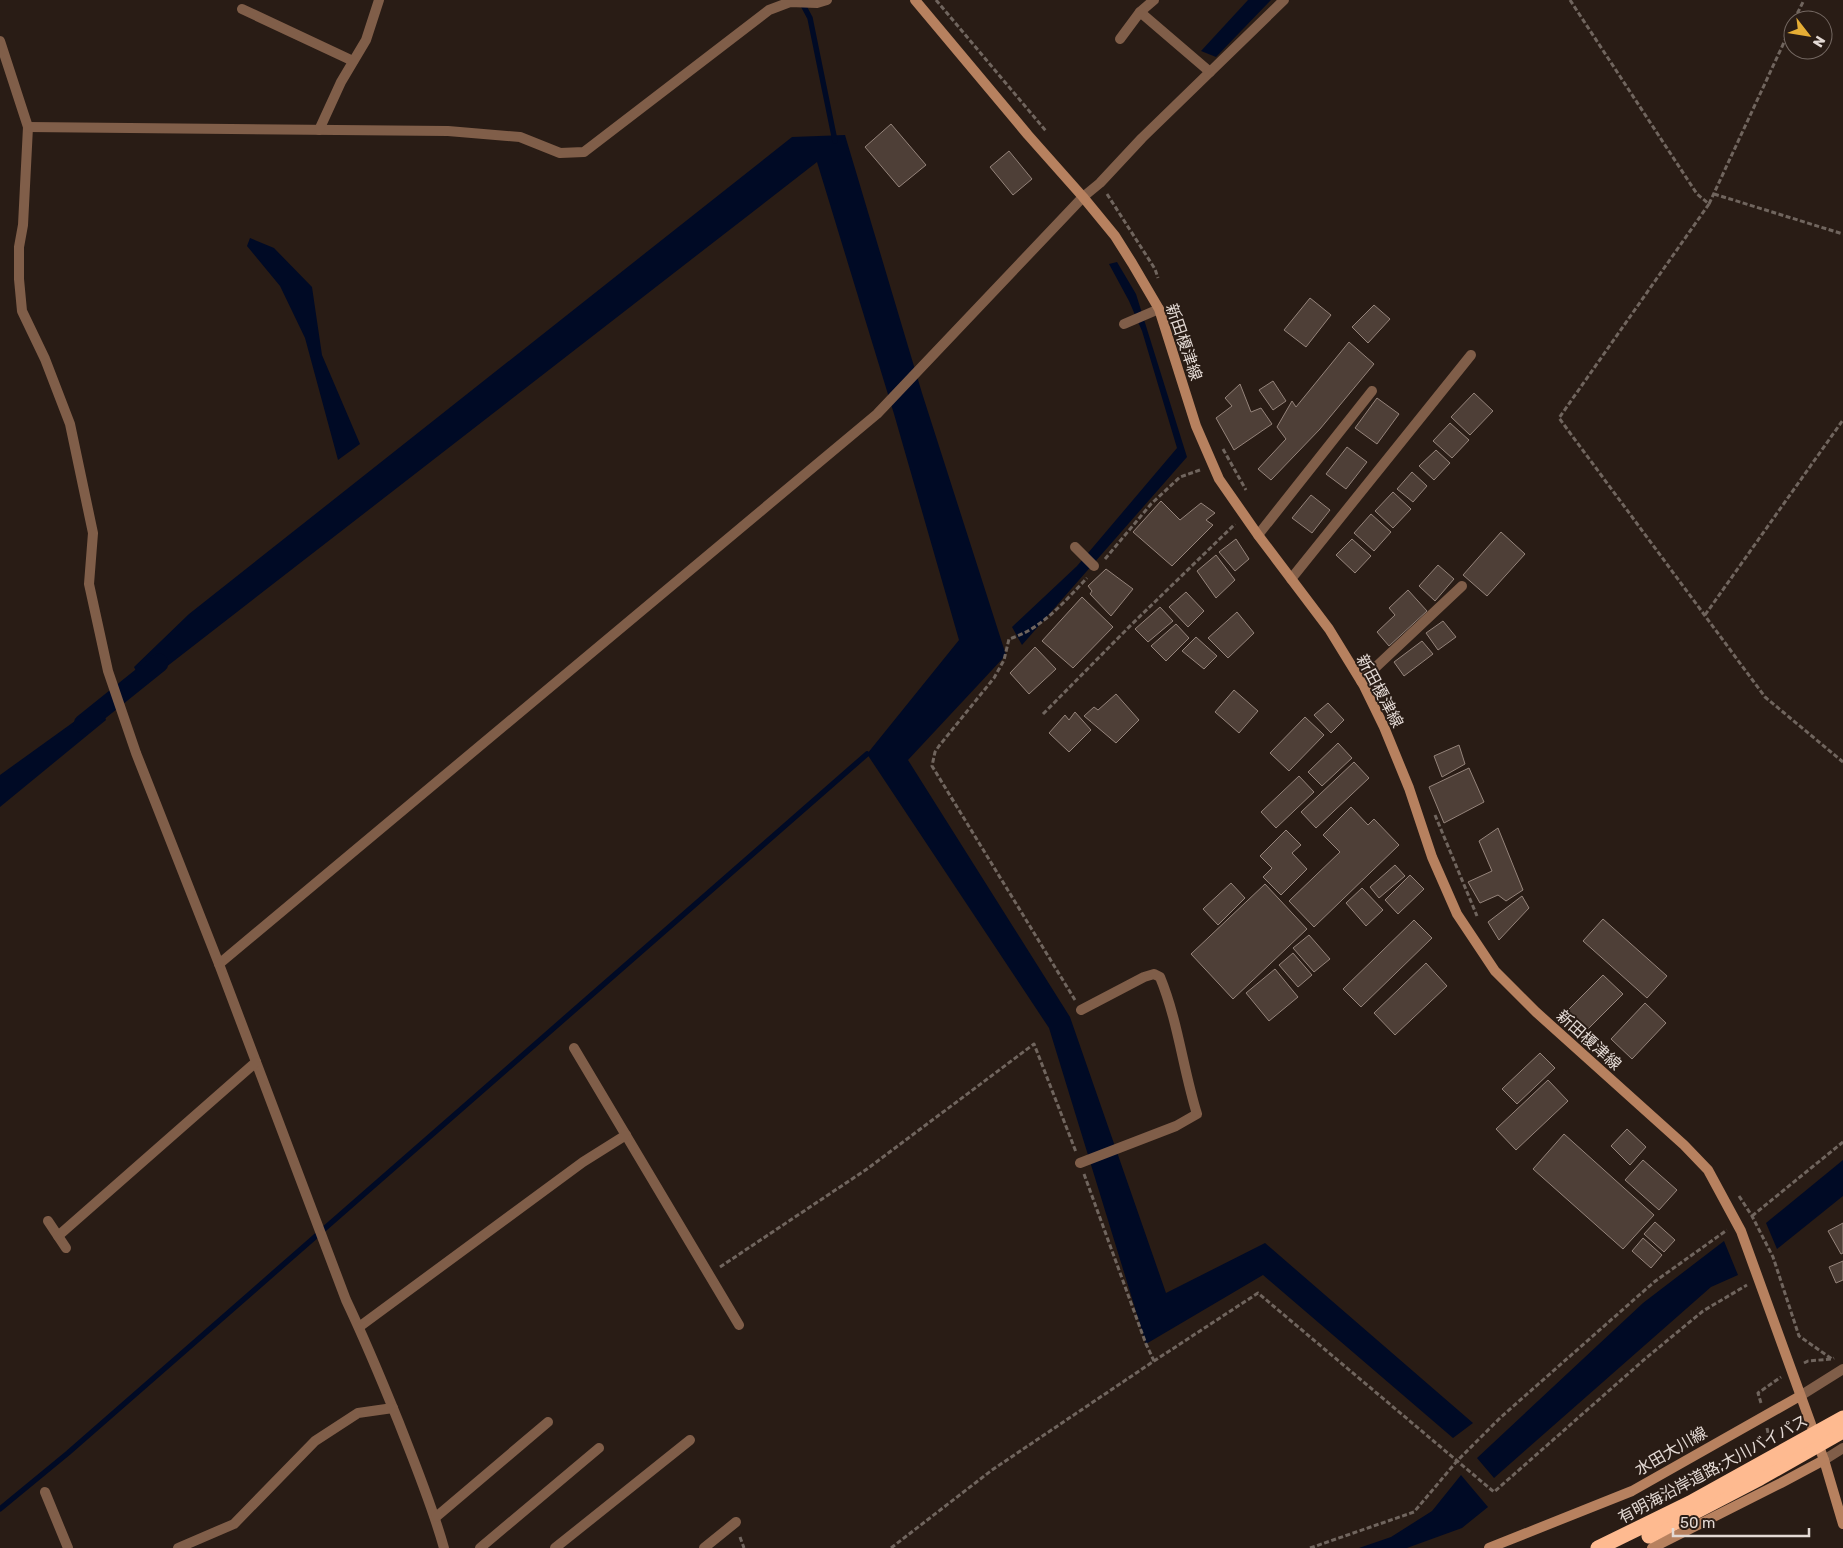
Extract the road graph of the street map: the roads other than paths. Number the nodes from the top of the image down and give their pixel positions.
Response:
1 (379, 0) edge
2 (915, 0) edge
3 (1154, 0) edge
4 (1284, 0) edge
5 (822, 2) edge
6 (242, 9) dead end
7 (1140, 12) junction
8 (1120, 39) dead end
9 (0, 41) edge
10 (353, 62) junction
11 (4, 68) edge
12 (1210, 72) junction
13 (28, 127) junction
14 (319, 130) junction
15 (1083, 197) junction
16 (1159, 310) junction
17 (1124, 324) dead end
18 (1472, 354) dead end
19 (1372, 391) dead end
20 (1258, 535) junction
21 (1075, 547) dead end
22 (1096, 567) road end
23 (1291, 579) junction
24 (1462, 586) dead end
25 (1361, 681) junction
26 (219, 964) junction
27 (1081, 1010) road end
28 (574, 1048) dead end
29 (256, 1062) junction
30 (626, 1136) junction
31 (1085, 1161) road end
32 (48, 1221) dead end
33 (58, 1236) junction
34 (66, 1248) dead end
35 (739, 1325) dead end
36 (359, 1327) junction
37 (1843, 1369) edge
38 (1800, 1396) junction
39 (393, 1408) junction
40 (1843, 1418) edge
41 (548, 1422) dead end
42 (1843, 1431) edge
43 (690, 1440) dead end
44 (599, 1448) dead end
45 (1843, 1448) edge
46 (1824, 1460) junction
47 (45, 1492) dead end
48 (436, 1517) junction
49 (736, 1522) dead end
50 (1843, 1524) edge
51 (68, 1548) edge
52 (178, 1548) edge
53 (444, 1548) edge
54 (480, 1548) edge
55 (555, 1548) edge
56 (704, 1548) edge
57 (1489, 1548) edge
58 (1598, 1548) edge
59 (1624, 1548) edge
60 (1652, 1548) edge

1 - 10 street
2 - 15 main road, 新田榎津線
3 - 7 street
4 - 12 street
5 - 14 street
6 - 10 street
7 - 8 street
7 - 12 street
9 - 11 street
10 - 14 street
11 - 13 street
12 - 15 street
13 - 14 street
13 - 26 street
15 - 16 main road, 新田榎津線
15 - 26 street
16 - 17 street
16 - 20 main road, 新田榎津線
18 - 23 street
19 - 20 street
20 - 23 main road, 新田榎津線
21 - 22 street
23 - 25 main road, 新田榎津線
24 - 25 street
25 - 38 main road, 新田榎津線
26 - 29 street
27 - 31 street
28 - 30 street
29 - 33 street
29 - 36 street
30 - 35 street
30 - 36 street
32 - 33 street
33 - 34 street
36 - 39 street
37 - 38 street
38 - 46 main road
38 - 57 main road, 水田大川線
39 - 48 street
39 - 52 street
40 - 58 highway, 有明海沿岸道路;大川バイパス, bridge
41 - 48 street
42 - 59 highway, 有明海沿岸道路;大川バイパス, bridge
43 - 55 street
44 - 54 street
45 - 46 street
46 - 50 main road
46 - 60 main road
47 - 51 street
48 - 53 street
49 - 56 street

